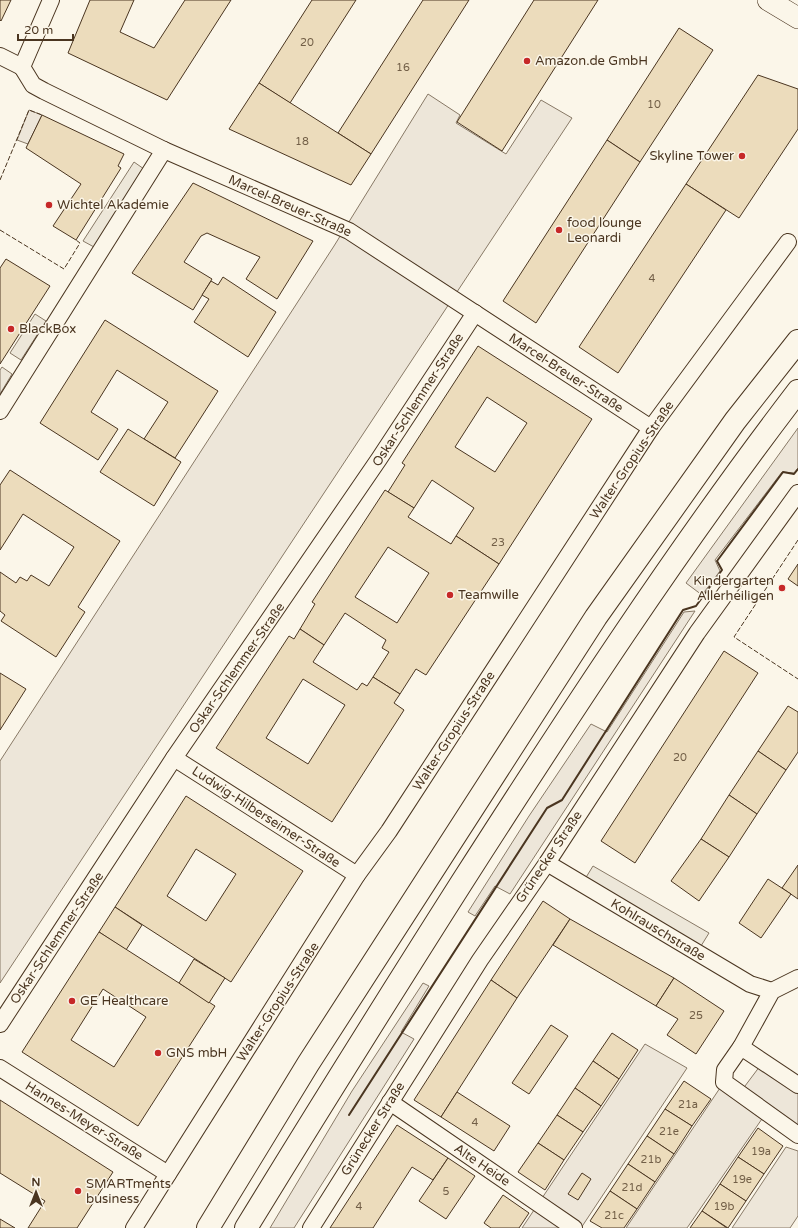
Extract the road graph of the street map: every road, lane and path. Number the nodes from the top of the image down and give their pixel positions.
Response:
1 (51, 0) edge
2 (768, 0) edge
3 (798, 18) edge
4 (0, 56) edge
5 (22, 67) junction
6 (164, 150) junction
7 (788, 242) dead end
8 (475, 313) junction
9 (798, 341) edge
10 (798, 392) edge
11 (0, 411) edge
12 (651, 428) junction
13 (798, 493) edge
14 (174, 758) junction
15 (547, 863) junction
16 (357, 875) junction
17 (798, 978) edge
18 (772, 991) junction
19 (0, 1024) edge
20 (741, 1047) junction
21 (0, 1068) edge
22 (798, 1085) edge
23 (390, 1102) junction
24 (798, 1135) edge
25 (168, 1174) junction
26 (134, 1228) edge
27 (208, 1228) edge
28 (246, 1228) edge
29 (311, 1228) edge
30 (574, 1228) edge

1 - 5 street
2 - 3 street
4 - 5 street
5 - 6 street, Marcel-Breuer-Straße
6 - 8 street, Marcel-Breuer-Straße
6 - 11 street
7 - 12 street, Walter-Gropius-Straße
8 - 12 street, Marcel-Breuer-Straße
8 - 14 street, Oskar-Schlemmer-Straße
9 - 27 highway
10 - 28 highway
12 - 16 street, Walter-Gropius-Straße
13 - 15 street, Grünecker Straße
14 - 16 street, Ludwig-Hilberseimer-Straße
14 - 19 street, Oskar-Schlemmer-Straße
15 - 18 street, Kohlrauschstraße
15 - 23 street, Grünecker Straße
16 - 25 street, Walter-Gropius-Straße
17 - 18 street
18 - 20 street
20 - 22 street
20 - 24 street
21 - 25 street, Hannes-Meyer-Straße
23 - 29 street, Grünecker Straße
23 - 30 street, Alte Heide
25 - 26 street, Walter-Gropius-Straße

